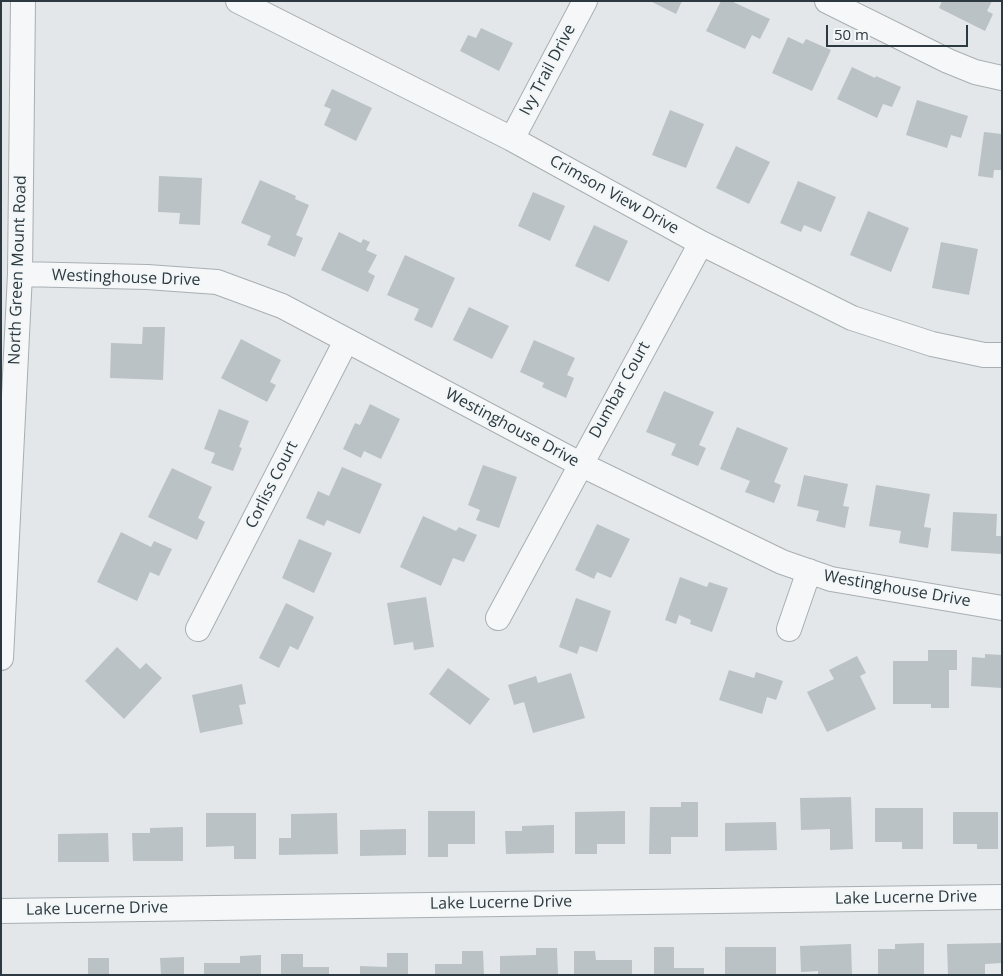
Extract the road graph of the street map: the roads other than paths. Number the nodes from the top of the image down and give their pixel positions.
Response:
1 (23, 1) edge
2 (238, 1) edge
3 (585, 1) edge
4 (827, 1) edge
5 (1002, 78) edge
6 (512, 139) junction
7 (701, 243) junction
8 (20, 274) junction
9 (346, 341) junction
10 (1002, 356) edge
11 (580, 464) junction
12 (5, 501) edge
13 (809, 571) junction
14 (1002, 608) edge
15 (498, 618) dead end
16 (198, 629) dead end
17 (789, 629) dead end
18 (1, 658) edge
19 (1002, 897) edge
20 (1, 910) edge

1 - 8 street, North Green Mount Road
2 - 6 street, Crimson View Drive
3 - 6 street, Ivy Trail Drive
4 - 5 street
6 - 7 street, Crimson View Drive
7 - 10 street, Crimson View Drive
7 - 11 street, Dumbar Court
8 - 9 street, Westinghouse Drive
8 - 12 street, North Green Mount Road
9 - 11 street, Westinghouse Drive
9 - 16 street, Corliss Court
11 - 13 street, Westinghouse Drive
11 - 15 street, Dumbar Court
12 - 18 street, North Green Mount Road
13 - 14 street, Westinghouse Drive
13 - 17 street
19 - 20 street, Lake Lucerne Drive

